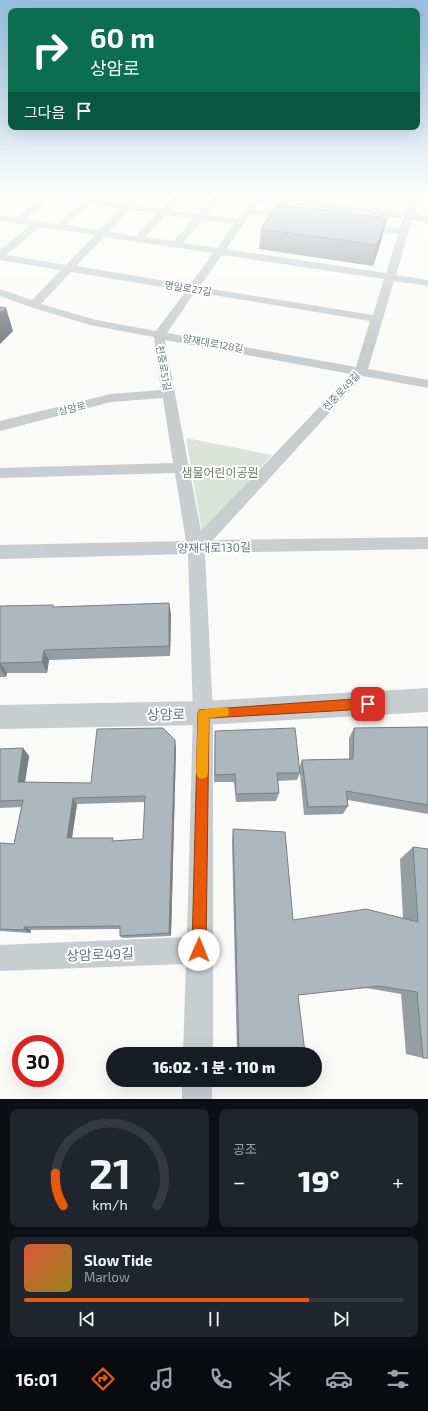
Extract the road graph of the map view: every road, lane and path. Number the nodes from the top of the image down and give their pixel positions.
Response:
1 (12, 246) edge
2 (89, 246) edge
3 (185, 246) edge
4 (223, 246) edge
5 (399, 246) edge
6 (220, 251) junction
7 (0, 256) edge
8 (68, 268) junction
9 (390, 277) junction
10 (428, 283) edge
11 (192, 289) junction
12 (0, 292) edge
13 (34, 305) junction
14 (377, 319) junction
15 (160, 334) junction
16 (361, 371) junction
17 (428, 384) edge
18 (168, 394) junction
19 (0, 426) edge
20 (182, 468) junction
21 (0, 473) edge
22 (428, 543) edge
23 (196, 547) junction
24 (0, 552) edge
25 (428, 700) edge
26 (203, 713) junction
27 (0, 717) edge
28 (199, 950) junction
29 (0, 958) edge
30 (198, 1047) edge
31 (197, 1087) edge
32 (197, 1099) edge

1 - 7 street, 명일로27길
2 - 8 street
3 - 6 street
4 - 6 street, 천중로51길
5 - 9 street, 천중로49길
6 - 9 street
6 - 11 street, 천중로51길
7 - 8 street, 명일로27길
8 - 11 street, 명일로27길
8 - 13 street
9 - 10 street
9 - 14 street, 천중로49길
11 - 14 street, 명일로27길
11 - 15 street, 천중로51길
12 - 13 street, 양재대로128길
13 - 15 street, 양재대로128길
14 - 16 street, 천중로49길
15 - 16 street, 양재대로128길
15 - 18 street, 천중로51길
16 - 17 street, 양재대로128길
16 - 23 street, 천중로49길
18 - 19 street, 상암로
18 - 20 street, 천중로51길
20 - 21 street
20 - 23 street, 천중로51길
22 - 23 street, 양재대로130길
23 - 24 street, 양재대로130길
23 - 26 street, 천중로51길
25 - 26 street, 상암로
26 - 27 street, 상암로
26 - 28 street
28 - 29 street, 상암로49길
28 - 30 street
31 - 32 street

